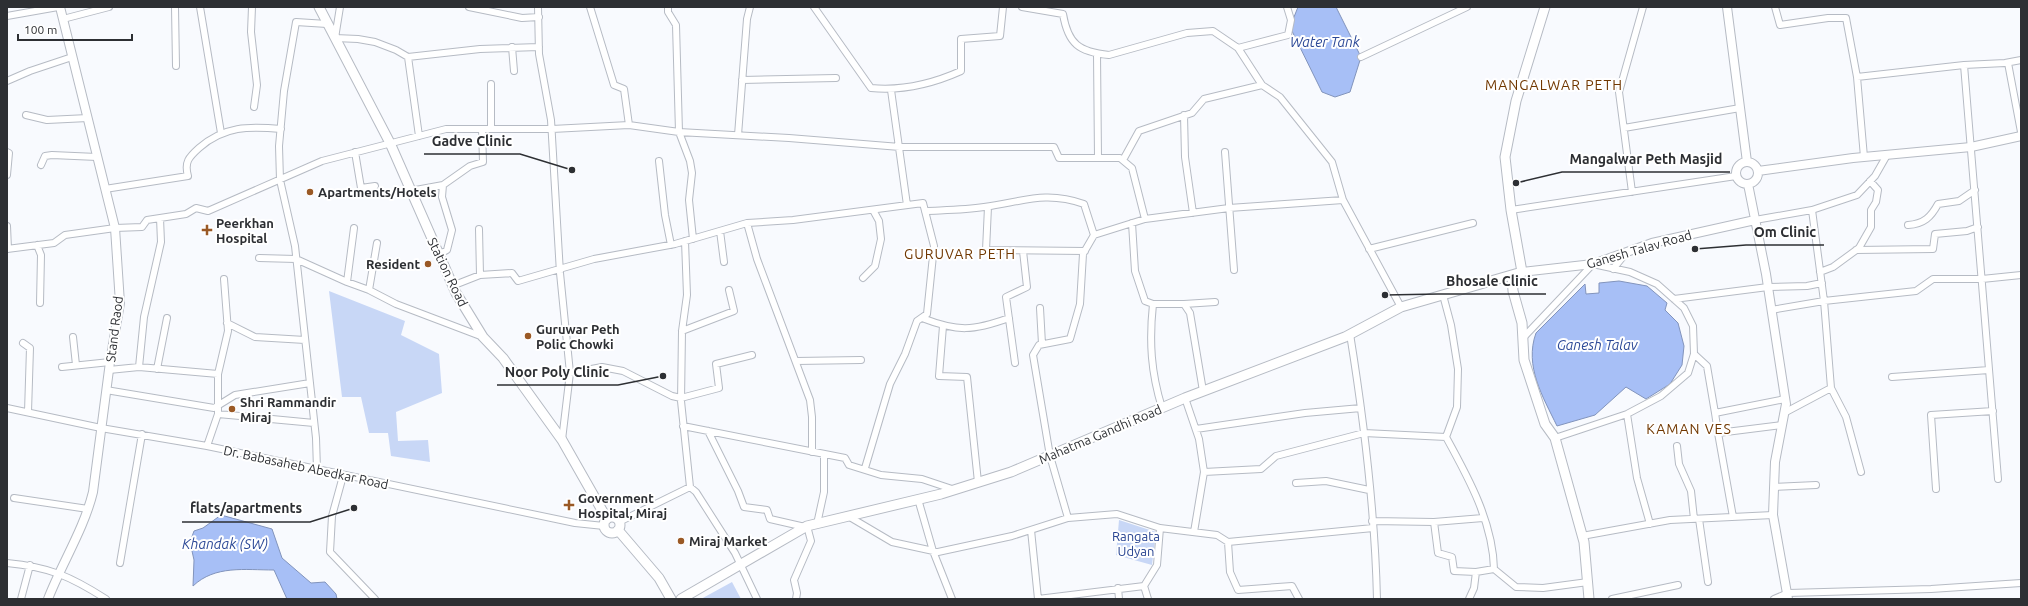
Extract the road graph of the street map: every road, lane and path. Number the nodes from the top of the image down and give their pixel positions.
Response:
1 (59, 7) edge
2 (109, 7) edge
3 (174, 7) edge
4 (200, 7) edge
5 (252, 7) edge
6 (319, 7) edge
7 (340, 7) edge
8 (470, 7) edge
9 (538, 7) edge
10 (590, 7) edge
11 (668, 7) edge
12 (750, 7) edge
13 (814, 7) edge
14 (1003, 7) edge
15 (1022, 7) edge
16 (1064, 7) edge
17 (1286, 7) edge
18 (1545, 7) edge
19 (1642, 7) edge
20 (1728, 7) edge
21 (1775, 7) edge
22 (1462, 8) edge
23 (1063, 14) junction
24 (7, 16) edge
25 (539, 17) junction
26 (63, 20) junction
27 (327, 24) junction
28 (335, 38) junction
29 (512, 47) junction
30 (539, 47) junction
31 (1238, 48) junction
32 (1097, 54) junction
33 (72, 57) junction
34 (408, 57) junction
35 (1361, 57) dead end
36 (2021, 60) edge
37 (2008, 63) junction
38 (1964, 65) junction
39 (176, 66) dead end
40 (514, 71) dead end
41 (1857, 77) junction
42 (836, 78) dead end
43 (742, 80) junction
44 (7, 81) edge
45 (490, 84) dead end
46 (1262, 85) junction
47 (891, 90) junction
48 (254, 107) dead end
49 (1740, 108) junction
50 (26, 114) dead end
51 (1184, 115) junction
52 (88, 118) junction
53 (629, 125) junction
54 (552, 128) junction
55 (1624, 128) junction
56 (281, 129) junction
57 (482, 129) junction
58 (491, 129) junction
59 (679, 132) junction
60 (2021, 132) edge
61 (221, 133) junction
62 (738, 135) junction
63 (419, 136) junction
64 (2021, 136) edge
65 (390, 143) junction
66 (900, 147) junction
67 (1971, 147) junction
68 (7, 152) edge
69 (355, 152) junction
70 (1226, 152) dead end
71 (1887, 155) junction
72 (1864, 157) junction
73 (98, 158) junction
74 (1098, 158) junction
75 (1123, 160) junction
76 (659, 161) dead end
77 (1747, 162) junction
78 (41, 165) dead end
79 (1758, 171) junction
80 (7, 175) edge
81 (1736, 176) junction
82 (280, 180) junction
83 (1870, 181) junction
84 (1748, 184) junction
85 (442, 185) junction
86 (375, 186) dead end
87 (105, 189) junction
88 (1975, 190) junction
89 (410, 191) junction
90 (1632, 192) junction
91 (1343, 200) junction
92 (908, 205) junction
93 (988, 207) junction
94 (1229, 208) junction
95 (873, 210) junction
96 (1511, 210) junction
97 (1812, 210) junction
98 (925, 212) junction
99 (1193, 213) junction
100 (160, 218) junction
101 (1145, 219) junction
102 (1755, 220) junction
103 (747, 223) junction
104 (1132, 223) junction
105 (1473, 223) dead end
106 (1908, 225) dead end
107 (7, 226) edge
108 (1978, 227) junction
109 (115, 228) junction
110 (354, 228) dead end
111 (479, 229) dead end
112 (720, 231) junction
113 (1094, 235) junction
114 (693, 239) junction
115 (686, 241) junction
116 (378, 243) dead end
117 (37, 245) junction
118 (671, 245) junction
119 (8, 249) edge
120 (1369, 249) junction
121 (1856, 250) junction
122 (1023, 251) junction
123 (1085, 251) junction
124 (1626, 253) junction
125 (438, 255) junction
126 (259, 258) dead end
127 (296, 259) junction
128 (724, 262) dead end
129 (1593, 264) junction
130 (561, 268) junction
131 (1613, 268) junction
132 (1234, 270) dead end
133 (1522, 272) junction
134 (1820, 272) junction
135 (480, 275) junction
136 (2021, 275) edge
137 (1512, 276) junction
138 (863, 278) dead end
139 (224, 279) dead end
140 (1982, 279) junction
141 (347, 282) junction
142 (1822, 283) junction
143 (452, 286) junction
144 (1768, 287) junction
145 (369, 290) junction
146 (729, 290) dead end
147 (1443, 295) junction
148 (1674, 299) junction
149 (1824, 301) junction
150 (1215, 302) dead end
151 (40, 303) dead end
152 (1153, 304) junction
153 (1184, 304) junction
154 (1401, 307) junction
155 (1040, 308) dead end
156 (1771, 310) junction
157 (168, 318) dead end
158 (922, 318) junction
159 (1009, 318) junction
160 (227, 323) junction
161 (943, 326) junction
162 (682, 331) junction
163 (1350, 334) junction
164 (73, 337) dead end
165 (483, 337) junction
166 (1523, 338) junction
167 (305, 340) junction
168 (22, 343) dead end
169 (1042, 344) junction
170 (1694, 354) junction
171 (752, 355) dead end
172 (861, 360) dead end
173 (796, 361) junction
174 (1015, 363) dead end
175 (76, 365) junction
176 (109, 366) junction
177 (62, 367) dead end
178 (139, 367) junction
179 (157, 369) junction
180 (1990, 370) junction
181 (570, 373) junction
182 (218, 374) junction
183 (1892, 377) dead end
184 (310, 383) junction
185 (1831, 388) junction
186 (106, 390) junction
187 (1203, 391) junction
188 (681, 398) junction
189 (1185, 398) junction
190 (1785, 400) junction
191 (216, 406) junction
192 (7, 408) edge
193 (1162, 408) junction
194 (1361, 408) junction
195 (28, 412) junction
196 (1993, 412) junction
197 (1715, 413) junction
198 (1784, 413) junction
199 (218, 414) junction
200 (1627, 414) junction
201 (314, 422) junction
202 (1782, 425) junction
203 (683, 426) junction
204 (101, 428) junction
205 (1196, 429) junction
206 (708, 431) junction
207 (1364, 433) junction
208 (142, 434) junction
209 (1718, 434) junction
210 (1446, 437) junction
211 (1555, 438) junction
212 (562, 440) junction
213 (207, 446) junction
214 (1677, 446) dead end
215 (812, 452) junction
216 (824, 455) junction
217 (1050, 456) junction
218 (865, 468) junction
219 (317, 470) junction
220 (1204, 472) junction
221 (1861, 472) dead end
222 (343, 476) junction
223 (1998, 479) dead end
224 (978, 482) junction
225 (1296, 483) dead end
226 (1816, 485) dead end
227 (690, 486) junction
228 (1774, 487) junction
229 (1936, 489) dead end
230 (955, 490) junction
231 (1369, 490) junction
232 (14, 498) dead end
233 (918, 499) junction
234 (88, 509) junction
235 (1773, 515) junction
236 (848, 516) junction
237 (1733, 517) junction
238 (1068, 518) junction
239 (1483, 518) junction
240 (1696, 519) junction
241 (1372, 521) junction
242 (605, 522) junction
243 (1434, 522) junction
244 (817, 524) junction
245 (1650, 524) junction
246 (619, 526) junction
247 (806, 527) junction
248 (1160, 528) junction
249 (1373, 528) junction
250 (1031, 530) junction
251 (1194, 532) junction
252 (1582, 536) junction
253 (1228, 542) junction
254 (933, 551) junction
255 (7, 563) edge
256 (120, 563) dead end
257 (30, 565) junction
258 (741, 565) junction
259 (1494, 569) junction
260 (58, 572) junction
261 (1476, 572) junction
262 (1588, 582) junction
263 (1708, 582) dead end
264 (2021, 583) edge
265 (1678, 585) dead end
266 (1144, 586) junction
267 (1118, 588) junction
268 (1788, 596) edge
269 (21, 599) edge
270 (48, 599) edge
271 (106, 599) edge
272 (375, 599) edge
273 (671, 599) edge
274 (682, 599) edge
275 (757, 599) edge
276 (796, 599) edge
277 (952, 599) edge
278 (1038, 599) edge
279 (1119, 599) edge
280 (1148, 599) edge
281 (1300, 599) edge
282 (1377, 599) edge
283 (1469, 599) edge
284 (1589, 599) edge
285 (1612, 599) edge
286 (1774, 599) edge

1 - 24 street
1 - 26 street, Stand Raod
2 - 26 street
3 - 39 street
4 - 61 street
5 - 48 street
6 - 27 main road, Station Road
7 - 28 street
8 - 25 street
9 - 25 street
10 - 53 street
11 - 59 street
12 - 43 street
13 - 47 street
14 - 47 street
15 - 23 street
16 - 23 street
17 - 31 street
18 - 96 main road
19 - 55 street
20 - 49 street
21 - 41 street
22 - 35 street
23 - 32 street
25 - 30 street
26 - 33 street, Stand Raod
27 - 28 main road, Station Road
27 - 56 street
28 - 34 street
28 - 65 main road, Station Road
29 - 30 street
29 - 34 street
29 - 40 street
30 - 54 street
31 - 32 street
31 - 46 street
32 - 74 street
33 - 44 street
33 - 52 street, Stand Raod
34 - 63 street
36 - 37 street
37 - 38 street
37 - 60 street
38 - 41 street
38 - 67 street
41 - 72 street
42 - 43 street
43 - 62 street
45 - 58 street
46 - 51 street
46 - 91 street
47 - 66 street
49 - 55 street
49 - 77 street
50 - 52 street
51 - 75 street
51 - 99 street
52 - 73 street, Stand Raod
53 - 54 street
53 - 59 street
54 - 58 street
54 - 130 street
55 - 90 street
56 - 61 street
56 - 82 street
57 - 58 street
57 - 63 street
57 - 85 street
59 - 62 street
59 - 114 street
61 - 87 street
62 - 66 street
63 - 65 street
64 - 67 street
65 - 69 street
65 - 89 main road, Station Road
66 - 74 street
66 - 92 street
67 - 71 street
67 - 88 street
68 - 80 street
69 - 82 street
69 - 86 street
70 - 94 street
71 - 72 street
71 - 83 street
72 - 79 street
73 - 78 street
73 - 87 street, Stand Raod
74 - 75 street
75 - 101 street
76 - 118 street
77 - 79 street
77 - 81 street
79 - 84 street
81 - 84 street
81 - 90 street
82 - 100 street
82 - 127 street
83 - 97 street
83 - 121 street
84 - 102 street
85 - 89 street
85 - 125 street
87 - 109 street, Stand Raod
88 - 106 street
88 - 108 street
89 - 125 main road, Station Road
90 - 96 street
91 - 94 street
91 - 120 street
92 - 95 street
92 - 98 street
93 - 98 street
93 - 113 street
93 - 122 street
94 - 99 street
94 - 132 street
95 - 103 street
95 - 138 street
96 - 133 main road
97 - 102 street
97 - 134 street
98 - 158 street
99 - 101 street
100 - 109 street
100 - 178 street
101 - 104 street
102 - 124 street, Ganesh Talav Road
102 - 144 street
103 - 112 street
103 - 173 street
104 - 113 street
104 - 152 street
105 - 120 street
107 - 119 street
108 - 121 street
108 - 140 street
109 - 117 street
109 - 176 street, Stand Raod
110 - 141 street
111 - 135 street
112 - 114 street
112 - 128 street
113 - 123 street
114 - 115 street
115 - 118 street
115 - 162 street
116 - 145 street
117 - 119 street
117 - 151 street
118 - 130 street
120 - 154 street
121 - 134 street
122 - 123 street
122 - 159 street
123 - 169 street
124 - 129 street, Ganesh Talav Road
124 - 131 street
125 - 143 main road, Station Road
126 - 127 street
127 - 141 street
127 - 167 street
129 - 131 street
129 - 133 street, Ganesh Talav Road
129 - 166 street
130 - 135 street
130 - 181 street
131 - 148 street
133 - 137 main road, Mahatma Gandhi Road
134 - 142 street
135 - 143 street
136 - 140 street
137 - 147 main road, Mahatma Gandhi Road
137 - 166 main road
139 - 160 street
140 - 149 street
140 - 180 street
141 - 145 street
142 - 144 street
142 - 149 street
143 - 165 main road, Station Road
144 - 148 street
144 - 156 street
145 - 165 street
146 - 162 street
147 - 154 main road, Mahatma Gandhi Road
147 - 210 street
148 - 170 street
149 - 156 street
149 - 185 street
150 - 153 street
152 - 153 street
152 - 193 street
153 - 187 street
154 - 163 main road, Mahatma Gandhi Road
155 - 169 street
156 - 190 street
157 - 179 street
158 - 161 street
158 - 218 street
159 - 161 street
159 - 174 street
160 - 167 street
160 - 182 street
161 - 224 street
162 - 188 street
163 - 187 main road, Mahatma Gandhi Road
163 - 194 street
164 - 175 street
165 - 212 main road, Station Road
166 - 211 main road
167 - 184 street
168 - 195 street
169 - 217 street
170 - 197 street
170 - 200 street
171 - 188 street
172 - 173 street
173 - 215 street
175 - 176 street
175 - 177 street
176 - 178 street
176 - 186 street, Stand Raod
178 - 179 street
179 - 182 street
180 - 183 street
180 - 196 street
181 - 188 street
181 - 212 street
182 - 191 street
184 - 191 street
184 - 201 street
185 - 198 street
185 - 221 street
186 - 191 street
186 - 204 street, Stand Raod
187 - 189 main road, Mahatma Gandhi Road
188 - 203 street
189 - 193 main road, Mahatma Gandhi Road
189 - 205 street
190 - 197 street
190 - 198 street
191 - 199 street
192 - 195 street, Dr. Babasaheb Abedkar Road
193 - 217 main road, Mahatma Gandhi Road
194 - 205 street
194 - 207 street
195 - 204 street, Dr. Babasaheb Abedkar Road
196 - 223 street
196 - 229 street
197 - 209 street
198 - 202 street
199 - 201 street
199 - 213 street
200 - 211 street
200 - 245 street
201 - 219 street
202 - 209 street
202 - 228 street
203 - 206 street
203 - 227 street
204 - 208 street, Dr. Babasaheb Abedkar Road
204 - 234 street, Stand Raod
205 - 220 street
206 - 215 street
206 - 247 street
207 - 210 street
207 - 220 street
207 - 231 street
208 - 213 street, Dr. Babasaheb Abedkar Road
208 - 256 street
209 - 237 street
210 - 239 street
211 - 252 main road
212 - 242 main road, Station Road
213 - 219 street, Dr. Babasaheb Abedkar Road
214 - 240 street
215 - 216 street
216 - 218 street
216 - 244 street
217 - 224 main road, Mahatma Gandhi Road
217 - 238 street
218 - 230 street
219 - 222 street, Dr. Babasaheb Abedkar Road
220 - 251 street
222 - 242 street, Dr. Babasaheb Abedkar Road
222 - 272 street
224 - 230 main road, Mahatma Gandhi Road
225 - 231 street
226 - 228 street
227 - 246 street
227 - 258 street
228 - 235 street
230 - 233 main road, Mahatma Gandhi Road
231 - 241 street
232 - 234 street
233 - 236 main road, Mahatma Gandhi Road
233 - 254 street
234 - 260 street, Stand Raod
235 - 237 street
235 - 268 street
236 - 244 main road, Mahatma Gandhi Road
236 - 254 street
237 - 240 street
238 - 248 street
238 - 250 street
239 - 243 street
239 - 259 street
240 - 245 street
240 - 263 street
241 - 243 street
241 - 249 street
242 - 246 main road
242 - 246 main road
243 - 261 street
244 - 247 main road, Mahatma Gandhi Road
245 - 252 street
246 - 273 main road
247 - 258 main road, Mahatma Gandhi Road
247 - 276 street
248 - 251 street
248 - 266 street
249 - 253 street
249 - 282 street
250 - 254 street
250 - 278 street
251 - 253 street
252 - 262 main road
253 - 281 street
254 - 277 street
255 - 257 street
257 - 260 street
257 - 269 street
258 - 274 main road, Mahatma Gandhi Road
258 - 275 street
259 - 261 street
259 - 262 street
260 - 270 street, Stand Raod
260 - 271 street
261 - 283 street
262 - 284 main road
264 - 268 street
265 - 285 street
266 - 267 street
266 - 280 street
267 - 278 street
267 - 279 street
268 - 286 street

